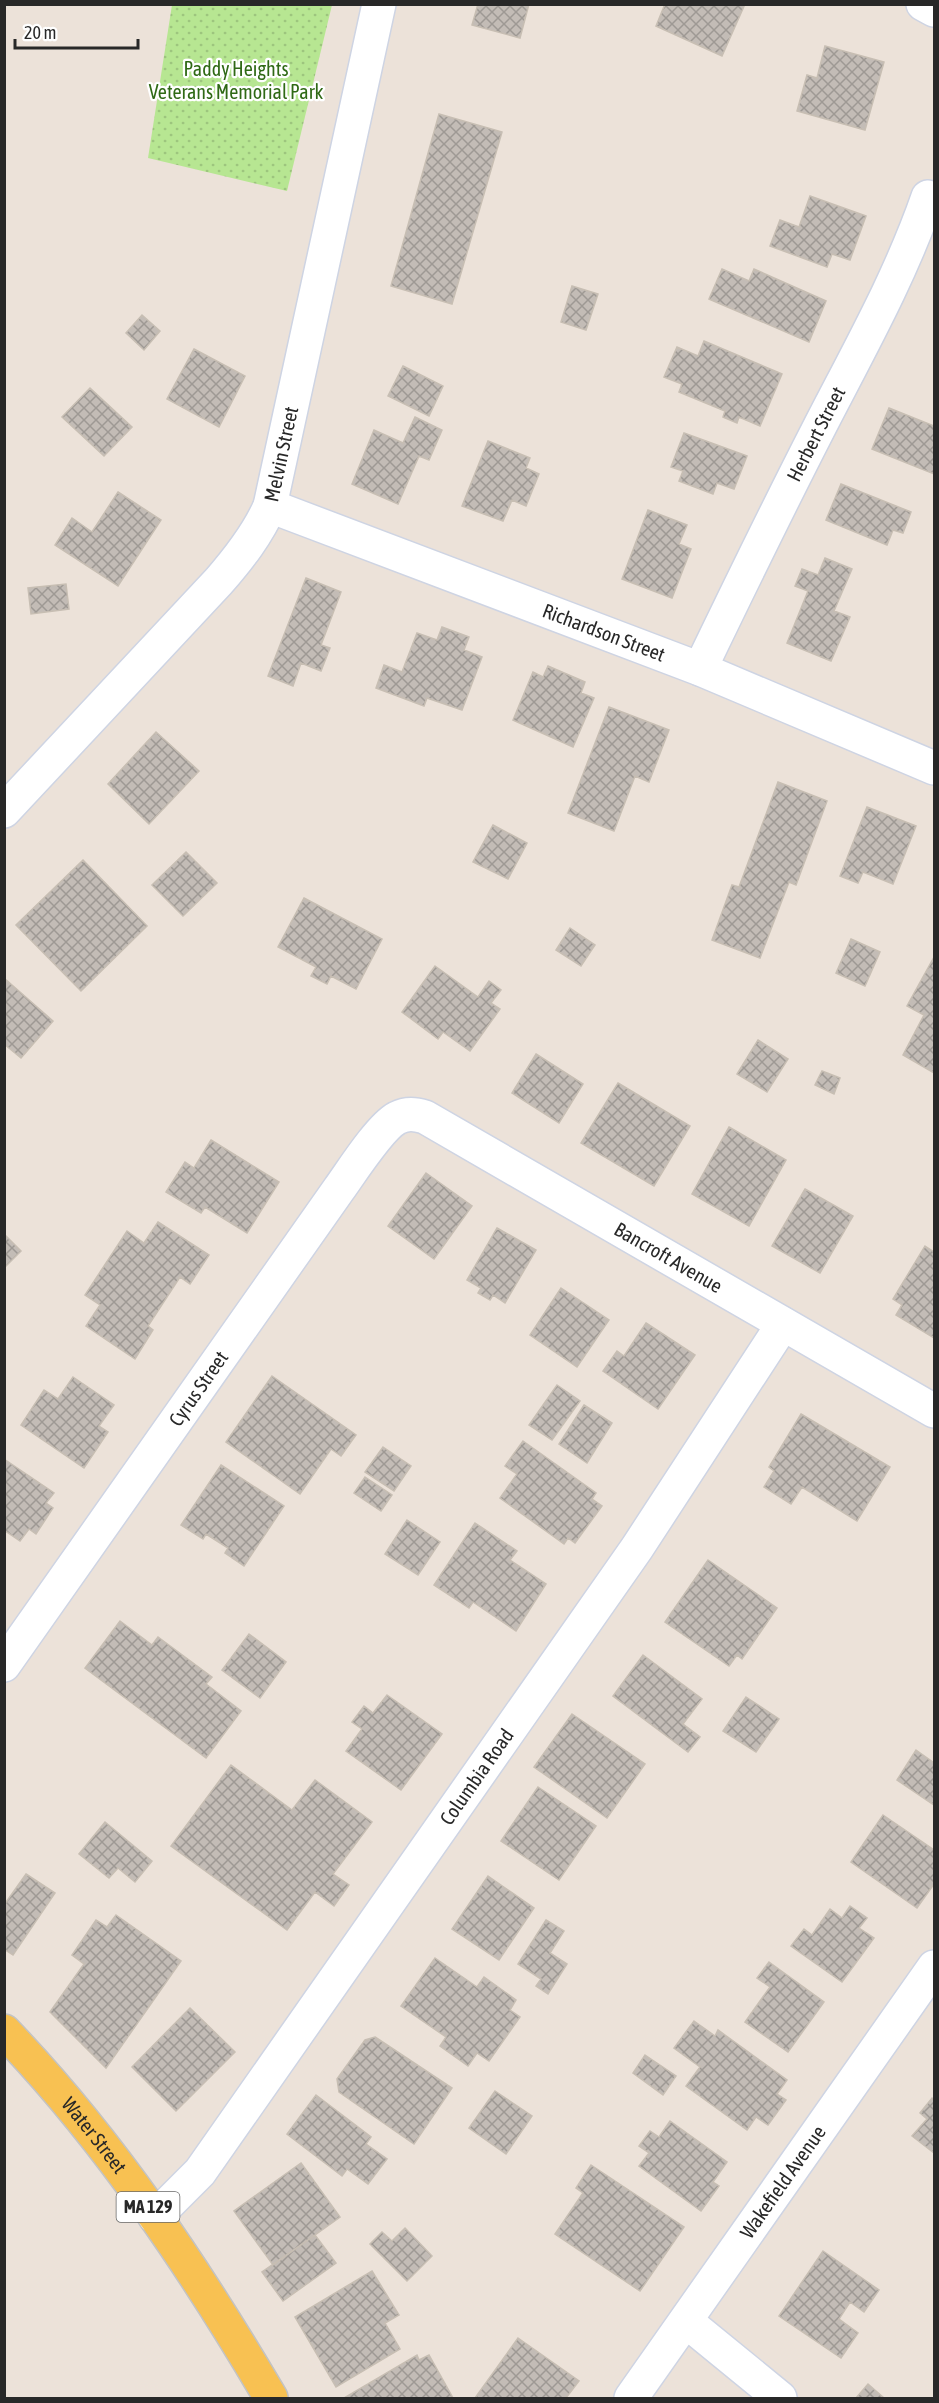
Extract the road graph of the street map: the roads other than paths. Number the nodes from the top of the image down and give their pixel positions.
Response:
1 (379, 4) edge
2 (923, 4) edge
3 (934, 10) edge
4 (928, 197) dead end
5 (270, 506) junction
6 (700, 669) junction
7 (934, 768) edge
8 (4, 811) edge
9 (399, 1117) joint
10 (783, 1324) junction
11 (934, 1411) edge
12 (4, 1665) edge
13 (934, 1967) edge
14 (4, 2031) edge
15 (155, 2217) junction
16 (687, 2322) junction
17 (271, 2398) edge
18 (631, 2398) edge
19 (780, 2398) edge

1 - 5 street, Melvin Street
2 - 3 street
4 - 6 street, Herbert Street
5 - 6 street, Richardson Street
5 - 8 street, Melvin Street
6 - 7 street, Richardson Street
9 - 10 street, Bancroft Avenue
9 - 12 street, Cyrus Street
10 - 11 street, Bancroft Avenue
10 - 15 street, Columbia Road
13 - 16 street, Wakefield Avenue
14 - 15 main road, Water Street / MA 129
15 - 17 main road, Water Street / MA 129
16 - 18 street, Wakefield Avenue
16 - 19 street

